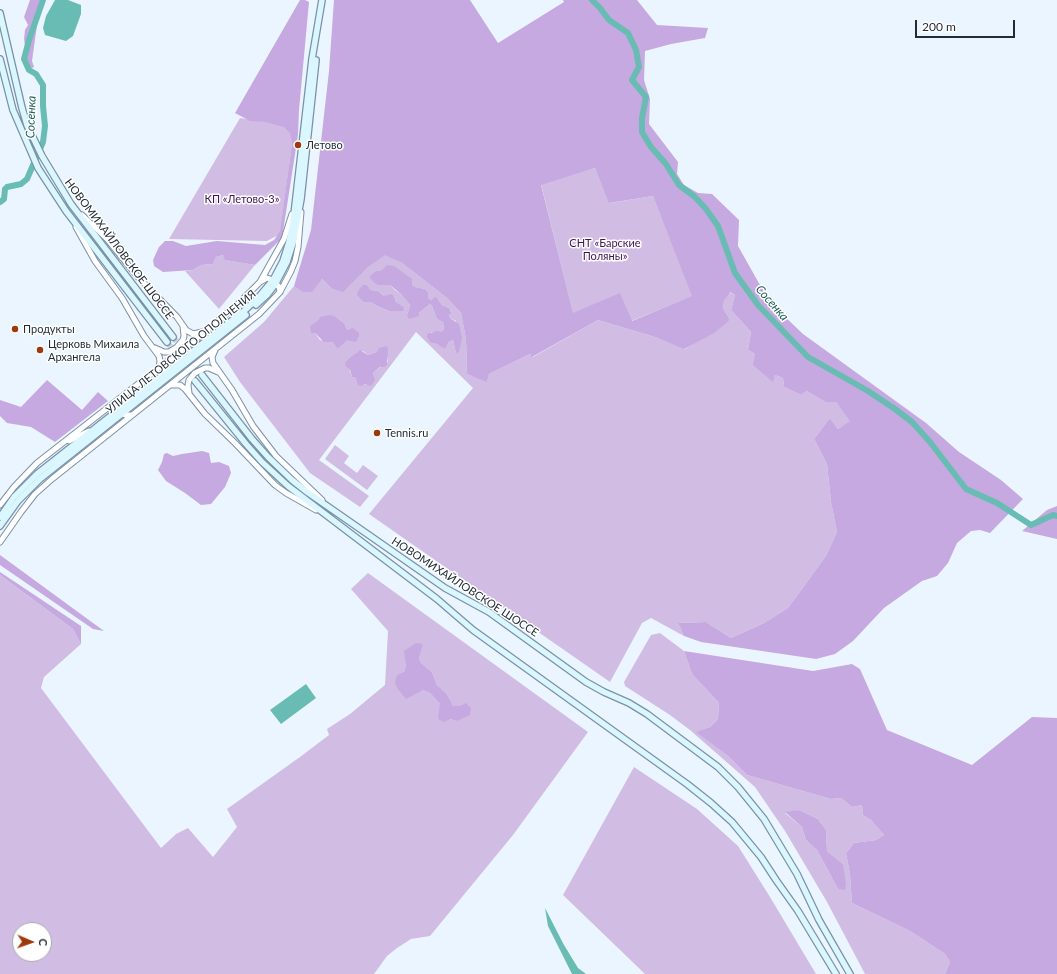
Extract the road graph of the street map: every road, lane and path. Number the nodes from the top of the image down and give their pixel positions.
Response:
1 (322, 0) edge
2 (0, 12) edge
3 (0, 59) edge
4 (298, 200) junction
5 (71, 204) junction
6 (66, 211) junction
7 (275, 281) junction
8 (260, 282) junction
9 (280, 292) junction
10 (182, 324) junction
11 (206, 331) junction
12 (173, 337) tunnel mouth
13 (167, 342) tunnel mouth
14 (154, 348) junction
15 (217, 348) junction
16 (158, 368) junction
17 (220, 374) junction
18 (202, 375) tunnel mouth
19 (195, 381) tunnel mouth
20 (169, 386) junction
21 (189, 394) junction
22 (119, 399) junction
23 (120, 412) junction
24 (131, 415) junction
25 (95, 428) junction
26 (59, 446) junction
27 (0, 505) edge
28 (330, 508) junction
29 (324, 514) junction
30 (0, 517) edge
31 (0, 526) edge
32 (0, 542) edge
33 (836, 974) edge
34 (850, 974) edge

1 - 4 main road, УЛИЦА ЛЕТОВСКОГО ОПОЛЧЕНИЯ
2 - 5 main road, НОВОМИХАЙЛОВСКОЕ ШОССЕ
3 - 6 main road, НОВОМИХАЙЛОВСКОЕ ШОССЕ
4 - 7 main road, УЛИЦА ЛЕТОВСКОГО ОПОЛЧЕНИЯ
4 - 8 street
4 - 9 street
5 - 10 street
5 - 12 main road, НОВОМИХАЙЛОВСКОЕ ШОССЕ
6 - 13 main road, НОВОМИХАЙЛОВСКОЕ ШОССЕ
6 - 14 street
7 - 8 street
7 - 9 street
7 - 23 main road, УЛИЦА ЛЕТОВСКОГО ОПОЛЧЕНИЯ
8 - 11 street
9 - 15 street
10 - 11 street
10 - 14 street
11 - 16 street
14 - 16 street
15 - 17 street
15 - 20 street
16 - 22 street
17 - 21 street
17 - 28 street
18 - 28 main road, НОВОМИХАЙЛОВСКОЕ ШОССЕ
19 - 29 main road, НОВОМИХАЙЛОВСКОЕ ШОССЕ
20 - 21 street
20 - 24 street
21 - 29 street
22 - 23 street
22 - 26 street
23 - 24 street
23 - 25 main road, УЛИЦА ЛЕТОВСКОГО ОПОЛЧЕНИЯ
23 - 31 main road, УЛИЦА ЛЕТОВСКОГО ОПОЛЧЕНИЯ
24 - 32 street
25 - 26 street
25 - 30 main road, УЛИЦА ЛЕТОВСКОГО ОПОЛЧЕНИЯ
26 - 27 street
28 - 34 main road, НОВОМИХАЙЛОВСКОЕ ШОССЕ
29 - 33 main road, НОВОМИХАЙЛОВСКОЕ ШОССЕ

